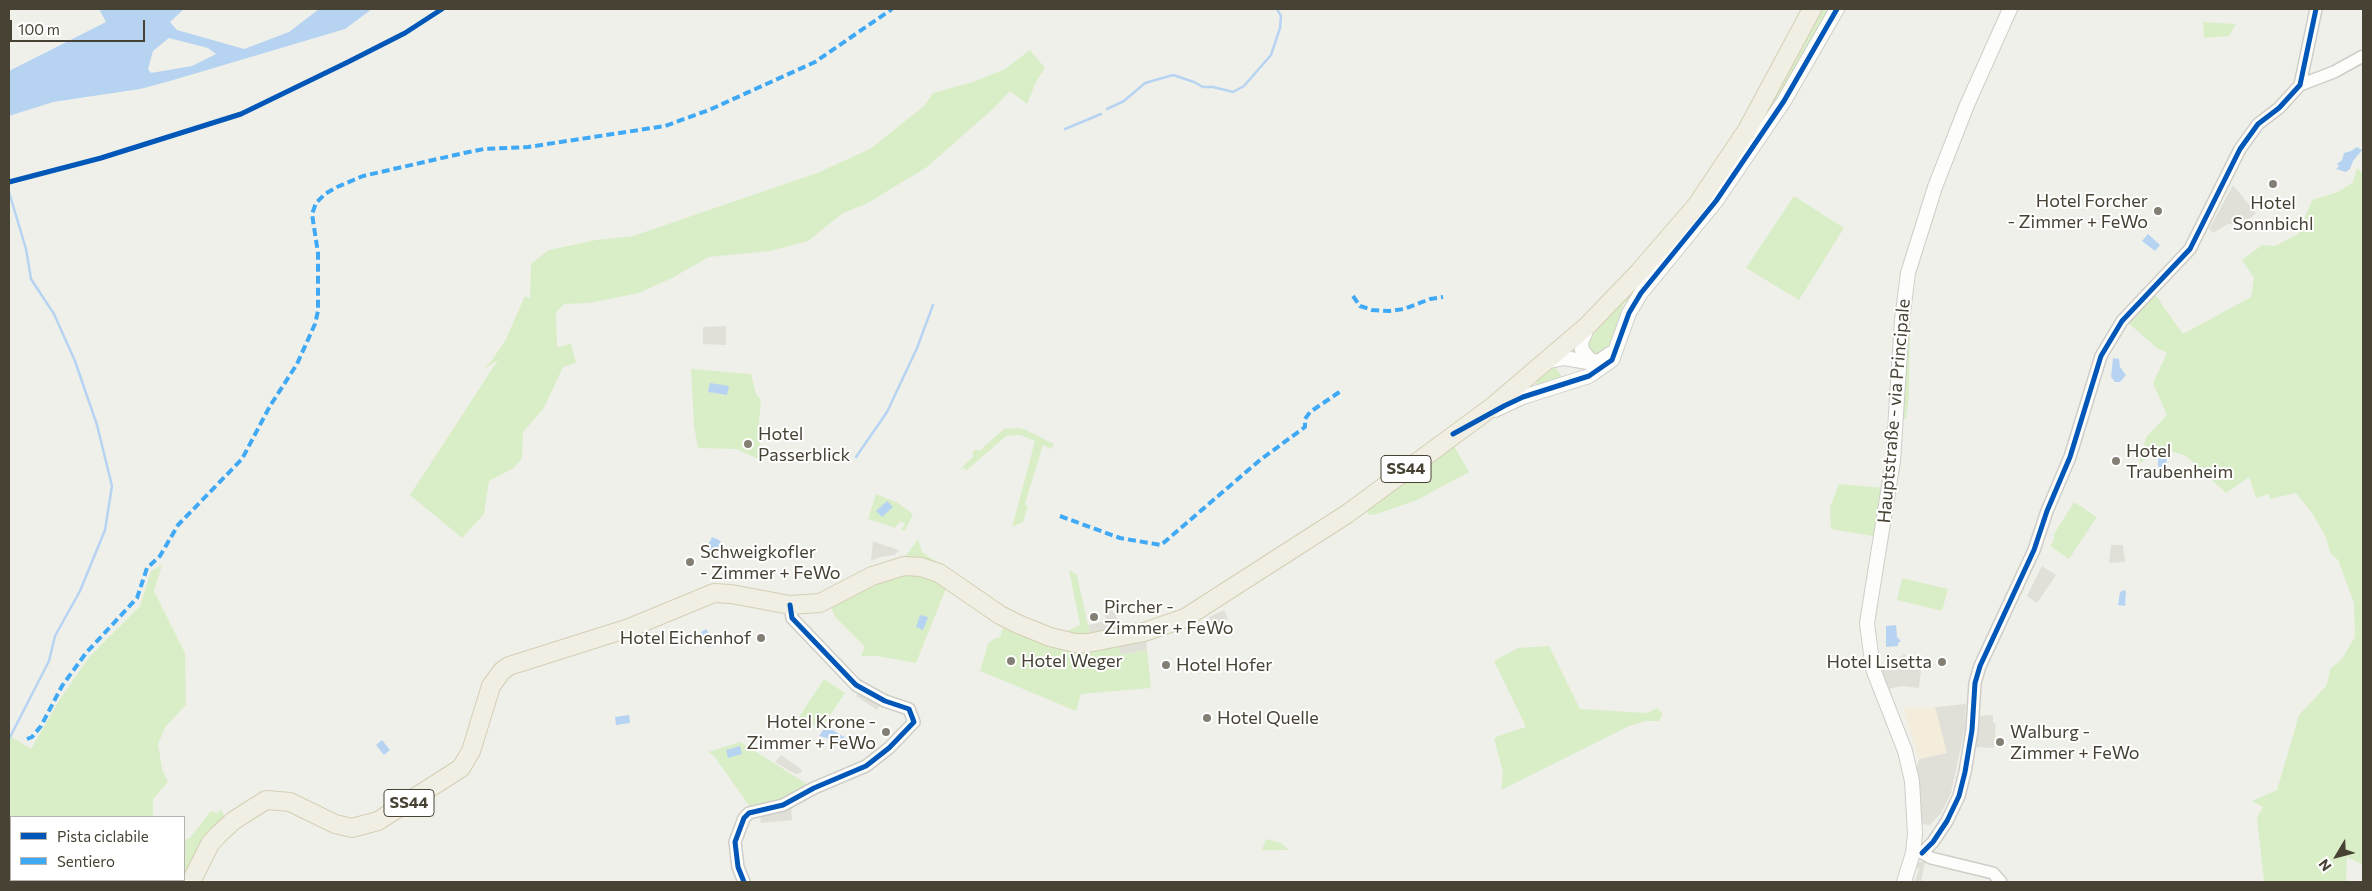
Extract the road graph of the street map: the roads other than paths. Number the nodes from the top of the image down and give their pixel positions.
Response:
1 (1812, 9) edge
2 (1837, 9) edge
3 (2010, 9) edge
4 (2316, 9) edge
5 (2363, 56) edge
6 (2300, 85) junction
7 (1588, 325) junction
8 (1616, 348) junction
9 (1556, 355) junction
10 (1598, 362) junction
11 (1588, 376) junction
12 (1453, 434) junction
13 (790, 605) junction
14 (1917, 853) junction
15 (191, 882) edge
16 (744, 882) edge
17 (1904, 882) edge
18 (2001, 882) edge

1 - 7 main road, SS44
2 - 8 street
3 - 14 street, Hauptstraße - via Principale
4 - 6 street
5 - 6 street
6 - 14 street
7 - 9 main road, SS44
7 - 10 street
8 - 10 street
8 - 11 street
9 - 10 street
9 - 11 street
9 - 12 main road, SS44
11 - 12 street
12 - 13 main road, SS44
13 - 15 main road, SS44
13 - 16 street
14 - 17 street, Hauptstraße - via Principale
14 - 18 street

